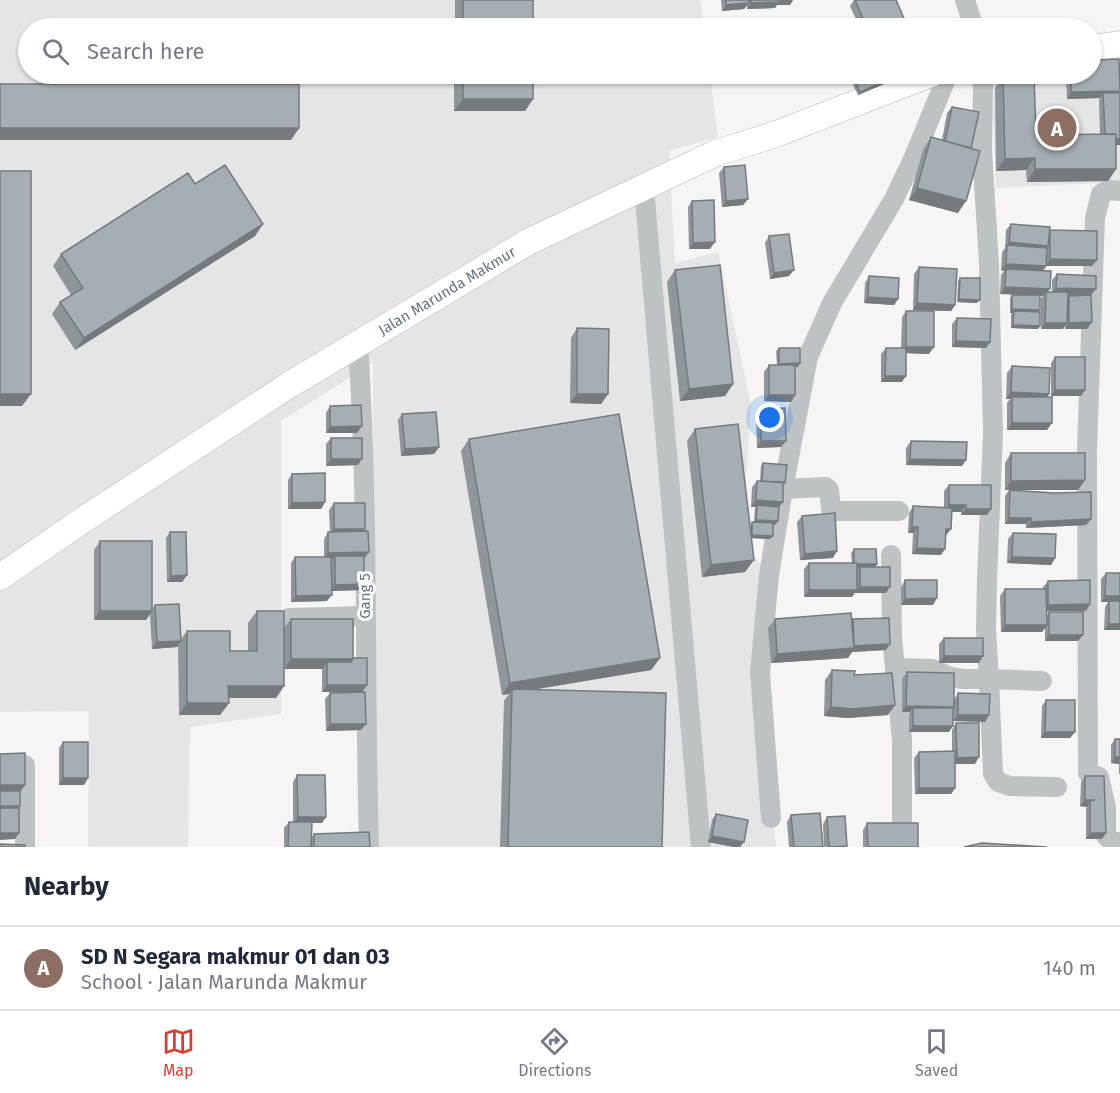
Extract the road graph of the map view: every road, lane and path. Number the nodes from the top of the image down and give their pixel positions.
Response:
1 (965, 0) edge
2 (971, 18) edge
3 (1120, 44) edge
4 (1102, 47) edge
5 (906, 84) edge
6 (944, 84) edge
7 (983, 84) edge
8 (644, 188) junction
9 (1120, 191) edge
10 (358, 344) junction
11 (783, 489) junction
12 (899, 512) dead end
13 (891, 555) dead end
14 (0, 577) edge
15 (365, 616) junction
16 (289, 618) edge
17 (895, 668) junction
18 (989, 679) junction
19 (1042, 681) dead end
20 (25, 765) edge
21 (1057, 787) dead end
22 (771, 818) dead end
23 (902, 825) edge
24 (1120, 843) edge
25 (25, 847) edge
26 (369, 847) edge
27 (701, 847) edge

1 - 2 street
3 - 4 main road
5 - 8 main road, Jalan Marunda Makmur
6 - 11 street
7 - 18 street
8 - 10 main road, Jalan Marunda Makmur
8 - 27 street
9 - 24 street
10 - 14 main road, Jalan Marunda Makmur
10 - 15 street, Gang 5
11 - 12 street
11 - 22 street
13 - 17 street
15 - 16 street
15 - 26 street, Gang 5
17 - 18 street
17 - 23 street
18 - 19 street
18 - 21 street
20 - 25 street

